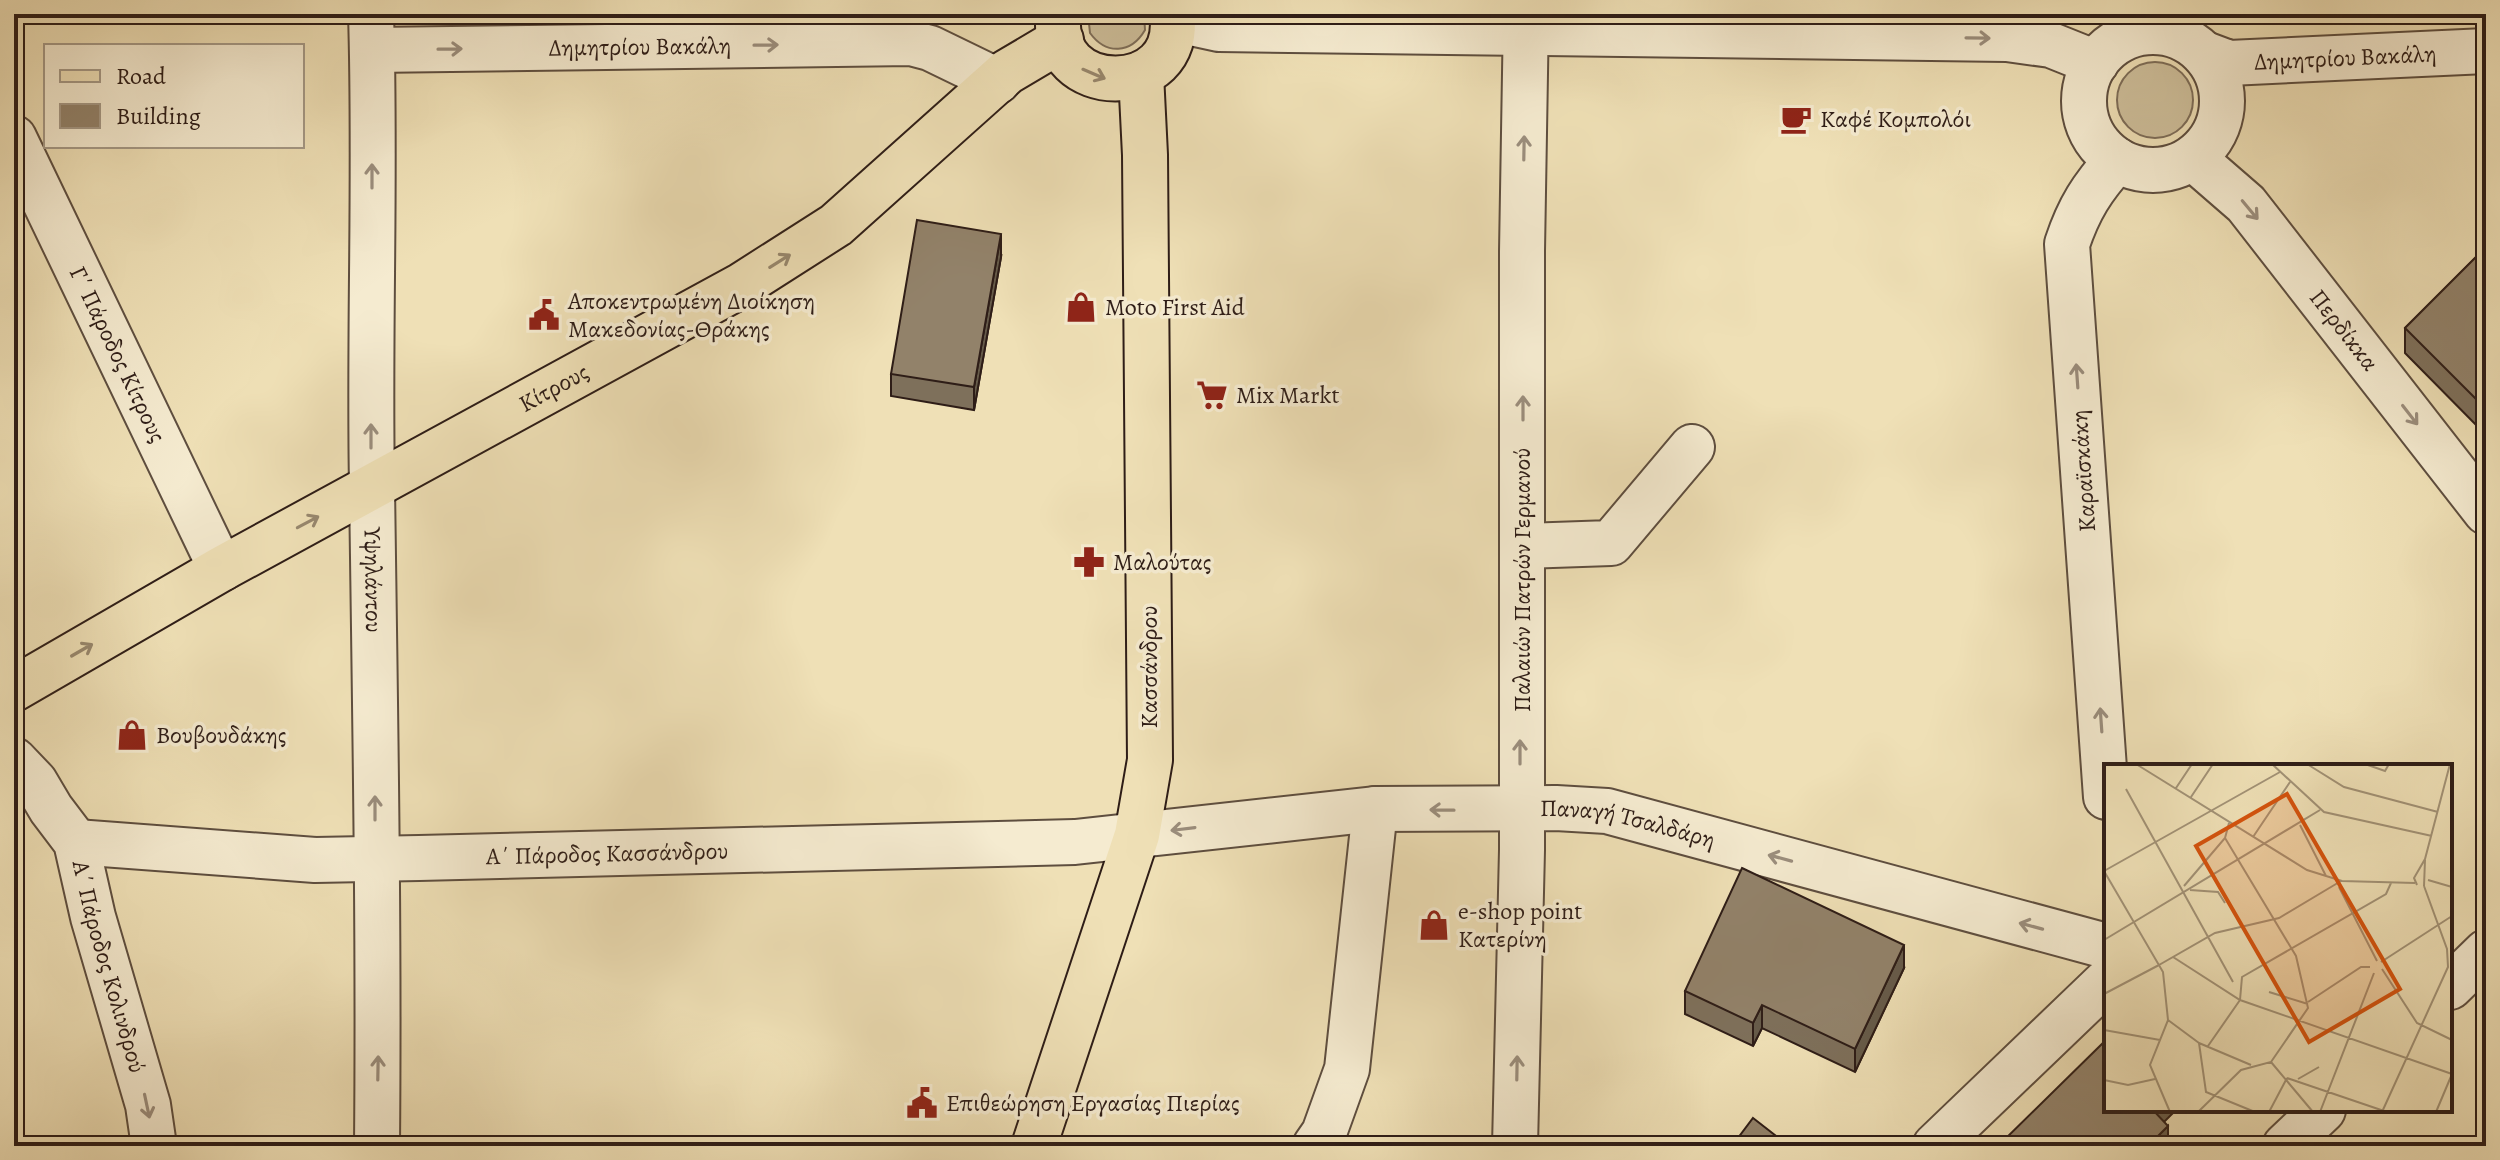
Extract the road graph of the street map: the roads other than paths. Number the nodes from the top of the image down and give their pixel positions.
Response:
1 (1173, 16) edge
2 (1526, 23) edge
3 (2122, 24) edge
4 (1060, 27) edge
5 (372, 32) edge
6 (2486, 51) edge
7 (2205, 54) junction
8 (2096, 63) junction
9 (1141, 74) junction
10 (998, 81) junction
11 (14, 138) edge
12 (2193, 158) junction
13 (2117, 160) junction
14 (1692, 447) dead end
15 (372, 488) junction
16 (2486, 512) edge
17 (1523, 546) junction
18 (223, 568) junction
19 (14, 689) edge
20 (14, 760) edge
21 (2104, 769) edge
22 (1375, 809) junction
23 (1522, 810) junction
24 (1137, 835) junction
25 (76, 842) junction
26 (375, 857) junction
27 (2104, 945) edge
28 (2486, 952) edge
29 (2104, 984) edge
30 (2452, 985) edge
31 (2273, 1112) edge
32 (2321, 1112) edge
33 (154, 1146) edge
34 (377, 1146) edge
35 (1034, 1146) edge
36 (1315, 1146) edge
37 (1515, 1146) edge
38 (1935, 1146) edge
39 (2286, 1146) edge

1 - 2 street
1 - 9 main road
2 -> 8 street
17 -> 2 street, Παλαιών Πατρών Γερμανού
3 - 7 street
3 - 8 street
4 -> 9 main road
4 - 10 main road, Κίτρους
5 -> 10 street, Δημητρίου Βακάλη
15 -> 5 street, Υψηλάντου
6 - 7 street, Δημητρίου Βακάλη
7 - 12 street
8 - 13 street
9 - 24 main road, Κασσάνδρου
15 -> 10 main road, Κίτρους
11 - 18 street, Γ΄ Πάροδος Κίτρους
12 - 13 street
12 -> 16 street, Περδίκκα
21 -> 13 street, Καραϊσκάκη
14 - 17 street
18 -> 15 main road, Κίτρους
26 -> 15 street, Υψηλάντου
23 -> 17 street, Παλαιών Πατρών Γερμανού
19 -> 18 main road, Κίτρους
20 - 25 street, Α΄ Πάροδος Κολινδρού
23 -> 22 street, Παναγή Τσαλδάρη
22 -> 24 street, Παναγή Τσαλδάρη
22 - 36 street
27 -> 23 street, Παναγή Τσαλδάρη
37 -> 23 street, Παλαιών Πατρών Γερμανού
24 - 26 street, Α΄ Πάροδος Κασσάνδρου
24 - 35 main road, Κασσάνδρου
25 - 26 street, Α΄ Πάροδος Κασσάνδρου
25 -> 33 street, Α΄ Πάροδος Κολινδρού
34 -> 26 street, Υψηλάντου
28 - 30 street
29 - 38 street
31 - 39 street
32 - 39 street

